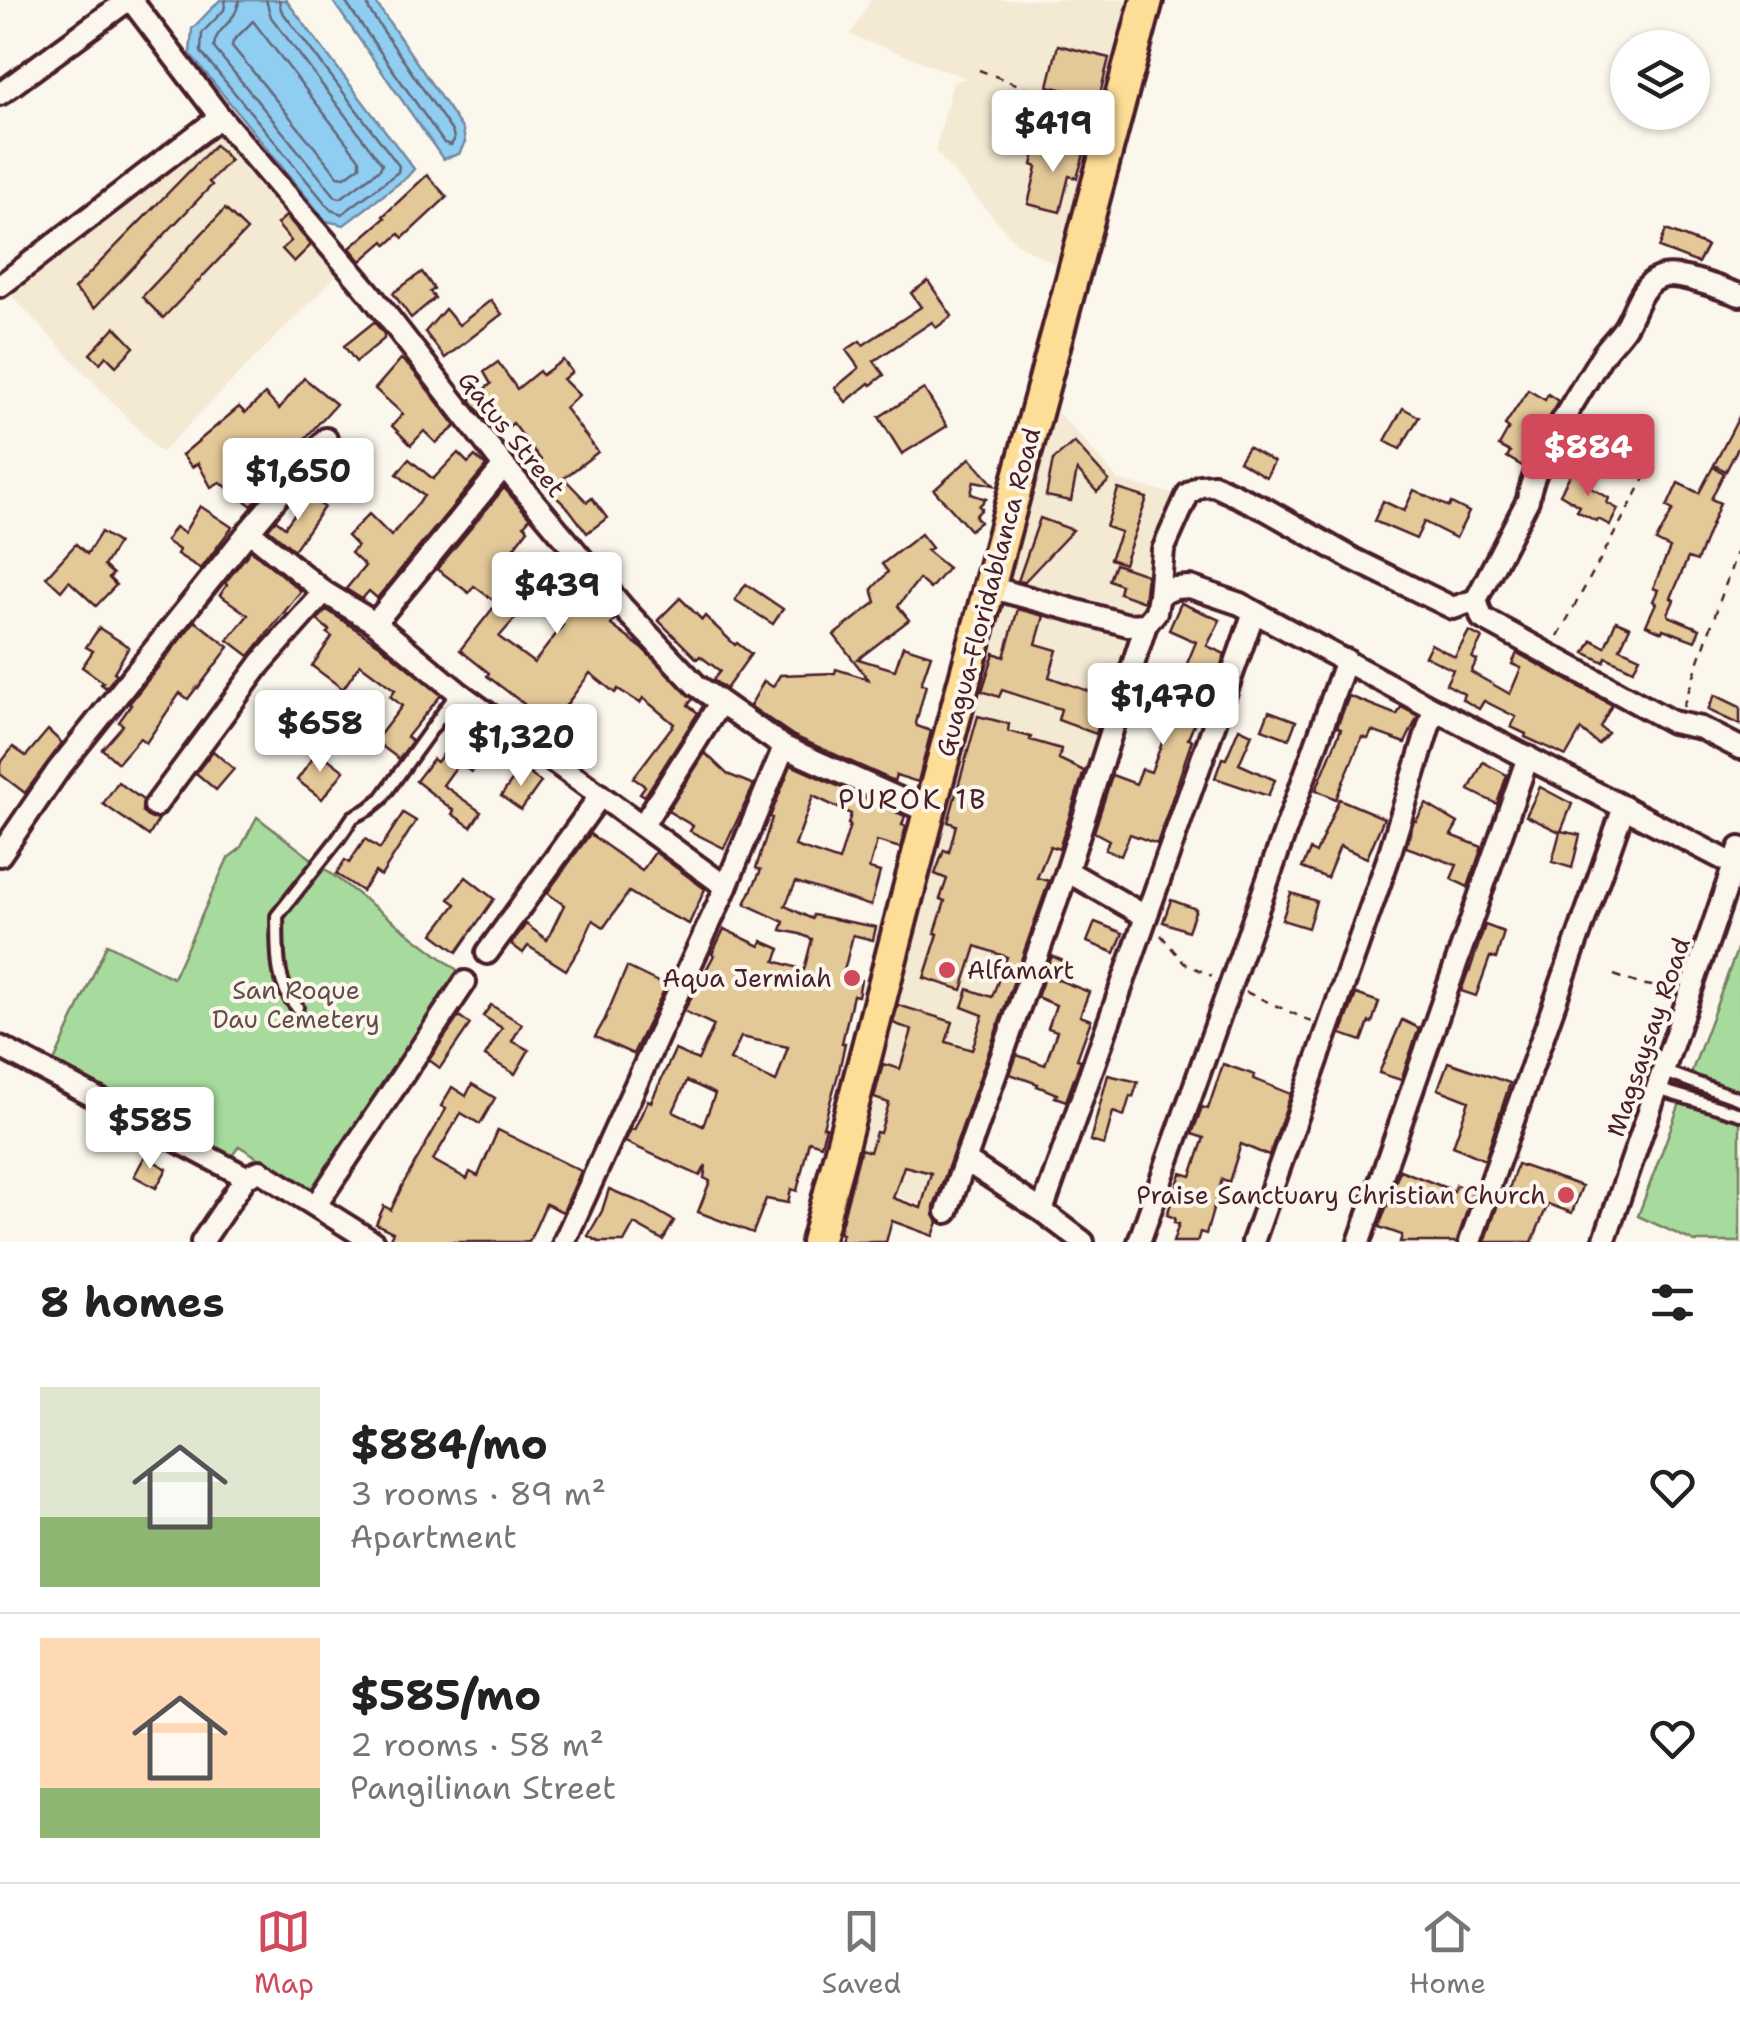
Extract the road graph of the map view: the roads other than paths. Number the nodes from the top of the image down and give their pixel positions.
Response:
1 (129, 0) edge
2 (1147, 0) edge
3 (0, 94) edge
4 (220, 117) junction
5 (0, 286) edge
6 (1740, 294) edge
7 (326, 439) dead end
8 (504, 466) junction
9 (249, 531) junction
10 (989, 588) junction
11 (324, 592) junction
12 (1159, 595) junction
13 (1476, 600) junction
14 (1254, 612) junction
15 (375, 624) junction
16 (1146, 624) junction
17 (1346, 660) junction
18 (458, 692) junction
19 (720, 703) junction
20 (1434, 709) junction
21 (784, 747) junction
22 (1740, 748) edge
23 (1528, 757) junction
24 (600, 796) junction
25 (156, 806) dead end
26 (1624, 807) junction
27 (929, 812) junction
28 (642, 824) junction
29 (0, 855) edge
30 (1737, 857) edge
31 (1068, 871) junction
32 (726, 887) junction
33 (1145, 916) junction
34 (487, 953) dead end
35 (465, 982) dead end
36 (298, 1008) dead end
37 (0, 1047) edge
38 (1659, 1080) junction
39 (1740, 1100) edge
40 (1740, 1114) edge
41 (966, 1160) junction
42 (253, 1174) junction
43 (316, 1205) junction
44 (1042, 1211) junction
45 (947, 1212) dead end
46 (202, 1242) edge
47 (373, 1242) edge
48 (564, 1242) edge
49 (817, 1242) edge
50 (1083, 1242) edge
51 (1139, 1242) edge
52 (1253, 1242) edge
53 (1359, 1242) edge
54 (1470, 1242) edge
55 (1604, 1242) edge

1 - 3 street
1 - 4 street, Gatus Street
2 - 10 main road, Guagua-Floridablanca Road
4 - 5 street
4 - 8 street, Gatus Street
6 - 13 street
7 - 9 street
8 - 15 street
8 - 19 street, Gatus Street
9 - 11 street
9 - 29 street
10 - 16 street
10 - 27 main road, Guagua-Floridablanca Road
11 - 15 street
11 - 25 street
12 - 13 street
12 - 14 street
12 - 16 street
13 - 22 street
14 - 17 street
14 - 33 street
15 - 18 street
16 - 31 street
17 - 20 street
17 - 51 street
18 - 24 street
18 - 36 lane
19 - 21 street, Gatus Street
19 - 28 street
20 - 23 street
20 - 52 street
21 - 27 street, Gatus Street
21 - 32 street
23 - 26 street
23 - 53 street
24 - 28 street
24 - 34 street
26 - 30 street
26 - 54 street
27 - 49 main road, Guagua-Floridablanca Road
28 - 32 street
30 - 38 street, Magsaysay Road
31 - 33 street
31 - 41 street
32 - 48 street
33 - 44 street
35 - 43 street
37 - 42 street
38 - 39 lane
38 - 40 lane
38 - 55 street, Magsaysay Road
41 - 44 street
41 - 45 street
42 - 43 street
42 - 46 street
43 - 47 street
44 - 50 street

